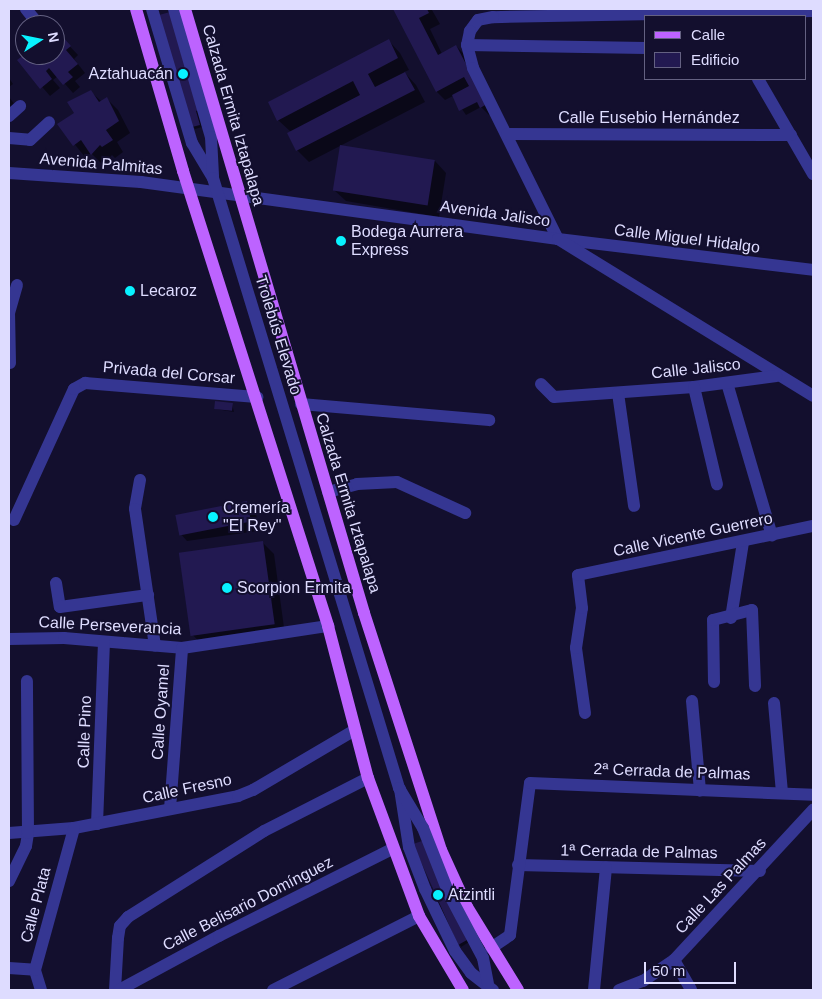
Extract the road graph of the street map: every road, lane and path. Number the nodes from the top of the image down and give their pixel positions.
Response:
1 (136, 9) edge
2 (152, 9) edge
3 (174, 9) edge
4 (185, 9) edge
5 (813, 11) edge
6 (553, 12) edge
7 (722, 15) edge
8 (468, 45) junction
9 (644, 48) edge
10 (759, 80) edge
11 (20, 106) dead end
12 (9, 116) edge
13 (49, 122) dead end
14 (507, 134) junction
15 (791, 135) junction
16 (9, 138) edge
17 (9, 173) edge
18 (813, 174) edge
19 (213, 178) junction
20 (190, 190) junction
21 (240, 196) junction
22 (558, 239) junction
23 (813, 270) edge
24 (17, 285) dead end
25 (9, 313) edge
26 (10, 363) edge
27 (776, 376) junction
28 (727, 383) junction
29 (541, 384) dead end
30 (694, 386) junction
31 (618, 393) junction
32 (813, 396) edge
33 (257, 398) junction
34 (301, 404) junction
35 (489, 420) dead end
36 (140, 480) dead end
37 (717, 484) dead end
38 (328, 492) junction
39 (634, 506) dead end
40 (465, 513) dead end
41 (14, 520) dead end
42 (813, 526) edge
43 (772, 536) junction
44 (743, 542) junction
45 (56, 582) dead end
46 (148, 596) junction
47 (732, 618) junction
48 (328, 626) junction
49 (9, 640) edge
50 (104, 642) junction
51 (155, 646) junction
52 (182, 648) junction
53 (27, 681) dead end
54 (714, 682) dead end
55 (755, 686) dead end
56 (692, 700) dead end
57 (774, 703) dead end
58 (585, 713) dead end
59 (356, 730) junction
60 (368, 778) junction
61 (399, 788) junction
62 (700, 791) junction
63 (782, 792) junction
64 (813, 794) edge
65 (170, 809) junction
66 (813, 813) edge
67 (97, 824) junction
68 (74, 828) junction
69 (9, 833) edge
70 (28, 833) junction
71 (392, 849) junction
72 (518, 865) junction
73 (606, 868) junction
74 (760, 870) junction
75 (9, 881) edge
76 (420, 916) junction
77 (491, 948) junction
78 (674, 960) junction
79 (9, 968) edge
80 (35, 970) junction
81 (491, 987) edge
82 (41, 990) edge
83 (117, 990) edge
84 (273, 990) edge
85 (463, 990) edge
86 (518, 990) edge
87 (594, 990) edge
88 (620, 990) edge
89 (690, 990) edge

1 - 20 main road
2 - 19 street, Trolebús Elevado
3 - 19 street, Trolebús Elevado
4 - 21 main road, Calzada Ermita Iztapalapa
5 - 7 street
6 - 7 street
6 - 8 street
8 - 9 street
8 - 14 street
10 - 15 street
11 - 12 street
13 - 16 street
14 - 15 street, Calle Eusebio Hernández
14 - 22 street
15 - 18 street
17 - 20 street, Avenida Palmitas
19 - 61 street, Trolebús Elevado, bridge
20 - 21 street, Avenida Jalisco
20 - 33 main road
21 - 22 street, Avenida Jalisco
21 - 34 main road, Calzada Ermita Iztapalapa
22 - 23 street, Calle Miguel Hidalgo
22 - 27 street, Avenida Jalisco
24 - 25 street
25 - 26 street
27 - 28 street, Calle Jalisco
27 - 32 street, Avenida Jalisco
28 - 30 street, Calle Jalisco
28 - 43 street
29 - 31 street, Calle Jalisco
30 - 31 street, Calle Jalisco
30 - 37 street
31 - 39 street
33 - 41 street, Privada del Corsar
33 - 48 main road
34 - 35 street
34 - 38 main road, Calzada Ermita Iztapalapa
36 - 46 street
38 - 40 street
38 - 77 main road, Calzada Ermita Iztapalapa
42 - 43 street, Calle Vicente Guerrero
43 - 44 street, Calle Vicente Guerrero
44 - 47 street
44 - 58 street, Calle Vicente Guerrero
45 - 46 street
46 - 51 street
47 - 54 street
47 - 55 street
48 - 52 street, Calle Perseverancia
48 - 59 main road
49 - 50 street, Calle Perseverancia
50 - 51 street, Calle Perseverancia
50 - 67 street, Calle Pino
51 - 52 street, Calle Perseverancia
52 - 65 street, Calle Oyamel
53 - 70 street
56 - 62 street
57 - 63 street
59 - 60 main road
59 - 65 street, Calle Fresno
60 - 71 main road
60 - 83 street
61 - 81 street, Trolebús Elevado, bridge
61 - 81 street, Trolebús Elevado, bridge
62 - 63 street, 2ª Cerrada de Palmas
62 - 72 street, 2ª Cerrada de Palmas
63 - 64 street, 2ª Cerrada de Palmas
65 - 67 street, Calle Fresno
66 - 74 street, Calle Las Palmas
67 - 68 street, Calle Fresno
68 - 70 street, Calle Fresno
68 - 80 street, Calle Plata
69 - 70 street, Calle Fresno
70 - 75 street
71 - 76 main road
71 - 83 street, Calle Belisario Domínguez
72 - 73 street, 1ª Cerrada de Palmas
72 - 77 street
73 - 74 street, 1ª Cerrada de Palmas
73 - 87 street
74 - 78 street, Calle Las Palmas
76 - 84 street
76 - 85 main road
77 - 86 main road, Calzada Ermita Iztapalapa
78 - 88 street, Calle Las Palmas
78 - 89 street
79 - 80 street
80 - 82 street

